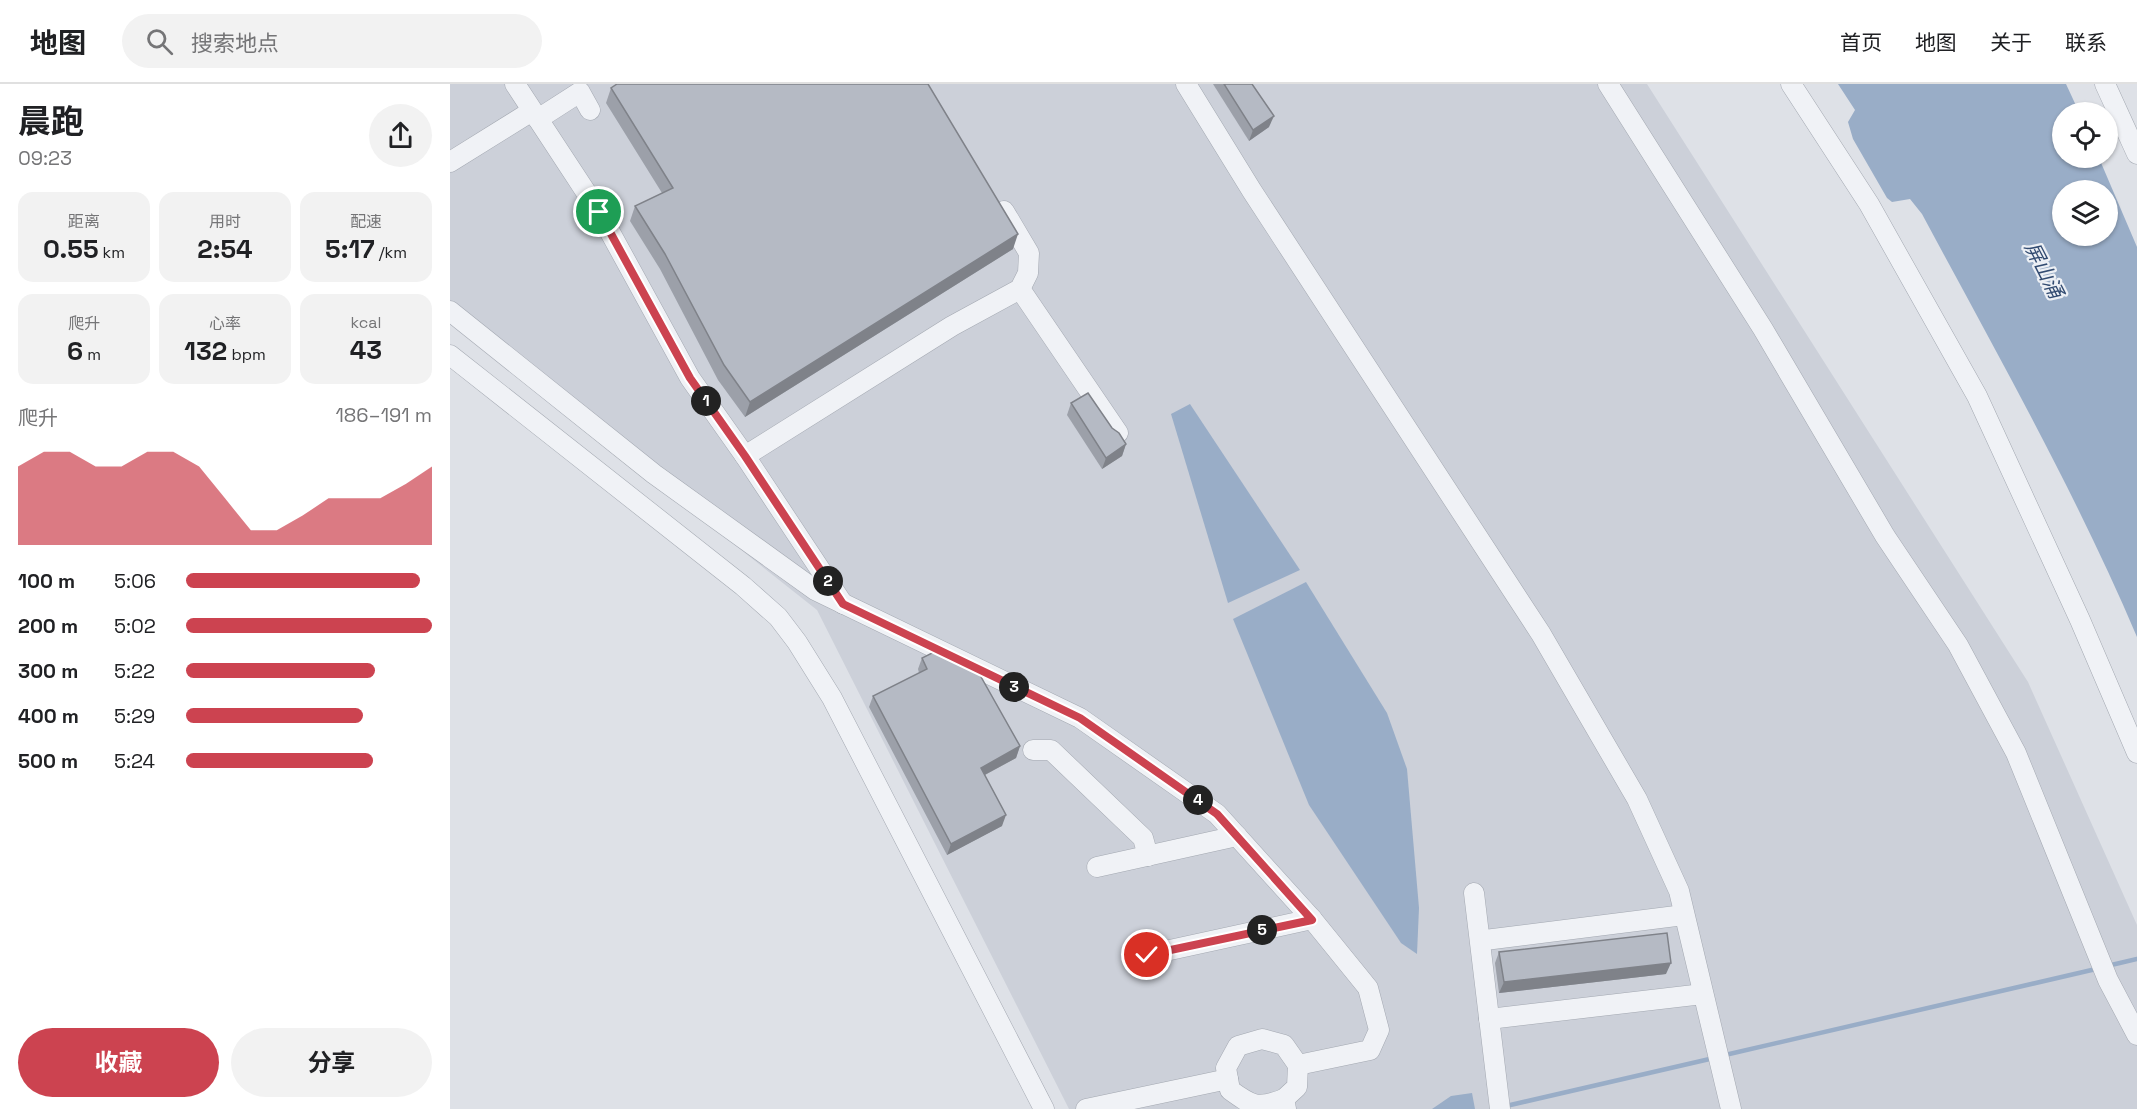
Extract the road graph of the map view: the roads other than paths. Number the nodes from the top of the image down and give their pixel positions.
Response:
1 (515, 84) edge
2 (1186, 84) edge
3 (1608, 84) edge
4 (1791, 84) edge
5 (2105, 84) edge
6 (587, 88) edge
7 (590, 111) dead end
8 (535, 115) junction
9 (2137, 154) edge
10 (450, 162) edge
11 (993, 193) edge
12 (1020, 288) junction
13 (450, 311) edge
14 (450, 355) edge
15 (1118, 433) edge
16 (745, 456) junction
17 (843, 604) junction
18 (1033, 750) dead end
19 (2137, 753) edge
20 (1237, 836) junction
21 (1148, 856) junction
22 (1097, 867) dead end
23 (1474, 893) dead end
24 (1684, 915) junction
25 (1312, 920) junction
26 (1485, 940) dead end
27 (1147, 955) dead end
28 (1703, 994) junction
29 (1489, 1019) junction
30 (2137, 1035) edge
31 (1298, 1065) junction
32 (1228, 1079) junction
33 (1285, 1104) edge
34 (1044, 1109) edge
35 (1086, 1109) edge
36 (1500, 1109) edge
37 (1731, 1109) edge

1 - 8 street
2 - 24 street
3 - 30 street
4 - 19 street
5 - 9 street
6 - 7 street
6 - 8 street
8 - 10 street
8 - 16 street
11 - 12 street
12 - 15 street
12 - 16 street
13 - 17 street
14 - 34 street
16 - 17 street
17 - 20 street
18 - 21 street
20 - 21 street
20 - 25 street
21 - 22 street
23 - 29 street
24 - 26 street
24 - 28 street
25 - 27 street
25 - 31 street
28 - 29 street
28 - 37 street
29 - 36 street
31 - 32 street
31 - 33 street
32 - 33 street
32 - 35 street

